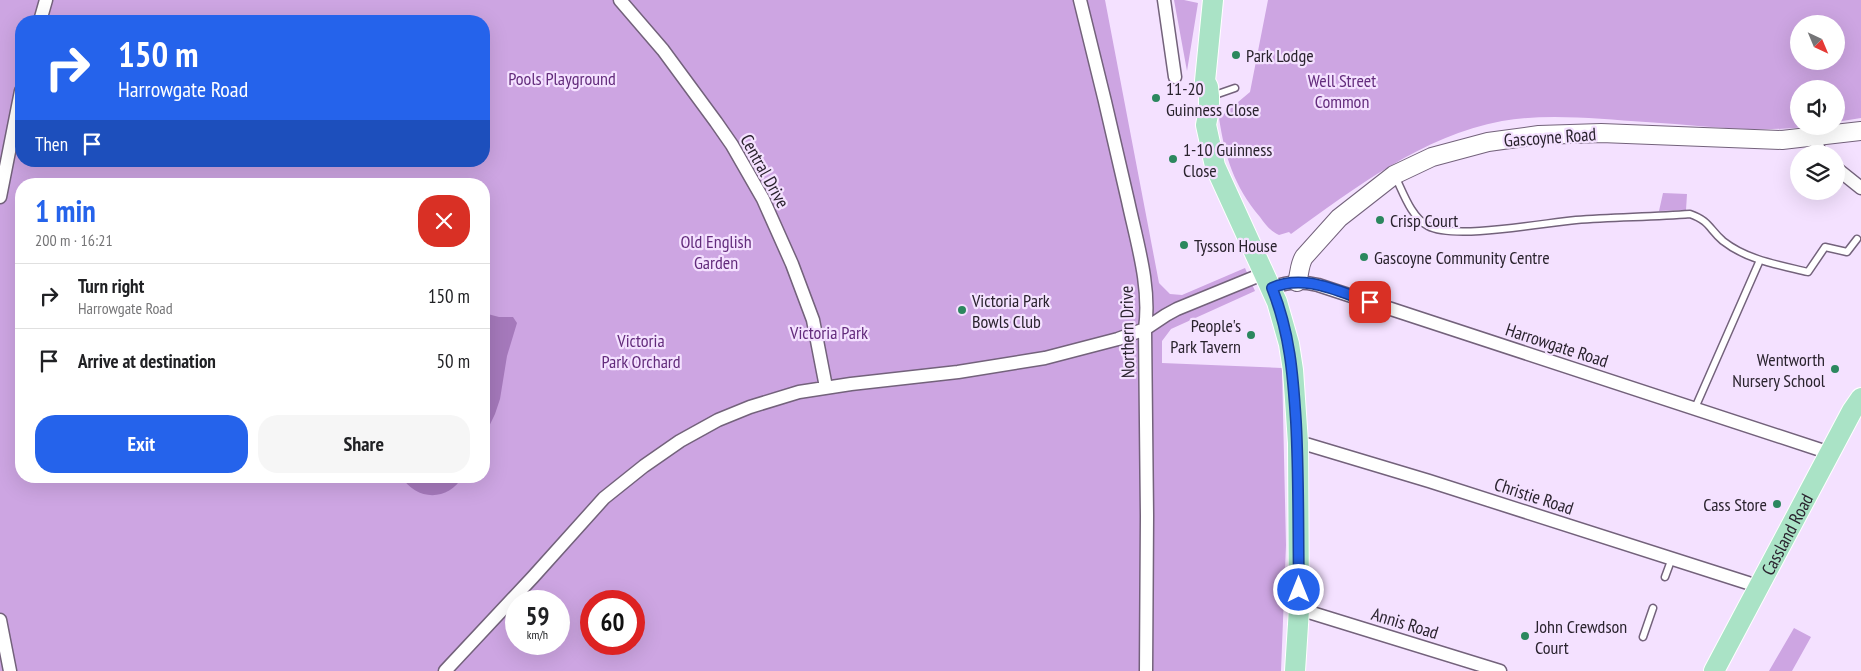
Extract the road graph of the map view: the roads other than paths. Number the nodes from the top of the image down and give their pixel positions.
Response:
1 (46, 0) edge
2 (620, 0) edge
3 (1080, 0) edge
4 (1164, 0) edge
5 (1212, 0) edge
6 (42, 15) edge
7 (1175, 77) dead end
8 (1235, 88) dead end
9 (1208, 96) junction
10 (15, 121) edge
11 (1861, 131) edge
12 (1812, 145) edge
13 (1821, 145) edge
14 (1394, 175) junction
15 (1845, 175) edge
16 (1861, 188) edge
17 (0, 197) edge
18 (1857, 239) dead end
19 (1760, 260) junction
20 (1268, 281) junction
21 (1297, 282) junction
22 (1145, 329) junction
23 (826, 388) junction
24 (1861, 398) edge
25 (1695, 408) junction
26 (1298, 443) junction
27 (1830, 453) junction
28 (1672, 558) junction
29 (1664, 577) dead end
30 (1759, 588) junction
31 (1653, 608) dead end
32 (1299, 609) junction
33 (0, 620) edge
34 (1642, 637) dead end
35 (10, 671) edge
36 (445, 671) edge
37 (1146, 671) edge
38 (1296, 671) edge
39 (1500, 671) edge
40 (1714, 671) edge

1 - 6 street
2 - 23 street, Central Drive
3 - 22 street, Northern Drive
4 - 7 street
5 - 9 main road
8 - 9 lane
9 - 20 main road
10 - 17 street
11 - 13 street, Gascoyne Road
12 - 14 street, Gascoyne Road
14 - 19 lane
14 - 21 street, Gascoyne Road
15 - 16 street
18 - 19 lane
19 - 25 lane
20 - 21 street, Harrowgate Road
20 - 22 street, Harrowgate Road
20 - 26 main road
21 - 25 street, Harrowgate Road
22 - 23 street, Harrowgate Road
22 - 37 street, Northern Drive
23 - 36 street, Harrowgate Road
24 - 27 main road, Cassland Road
25 - 27 street, Harrowgate Road
26 - 28 street, Christie Road
26 - 32 main road
27 - 30 main road, Cassland Road
28 - 29 lane
28 - 30 street, Christie Road
30 - 40 main road, Cassland Road
31 - 34 lane
32 - 38 main road
32 - 39 street, Annis Road
33 - 35 street

